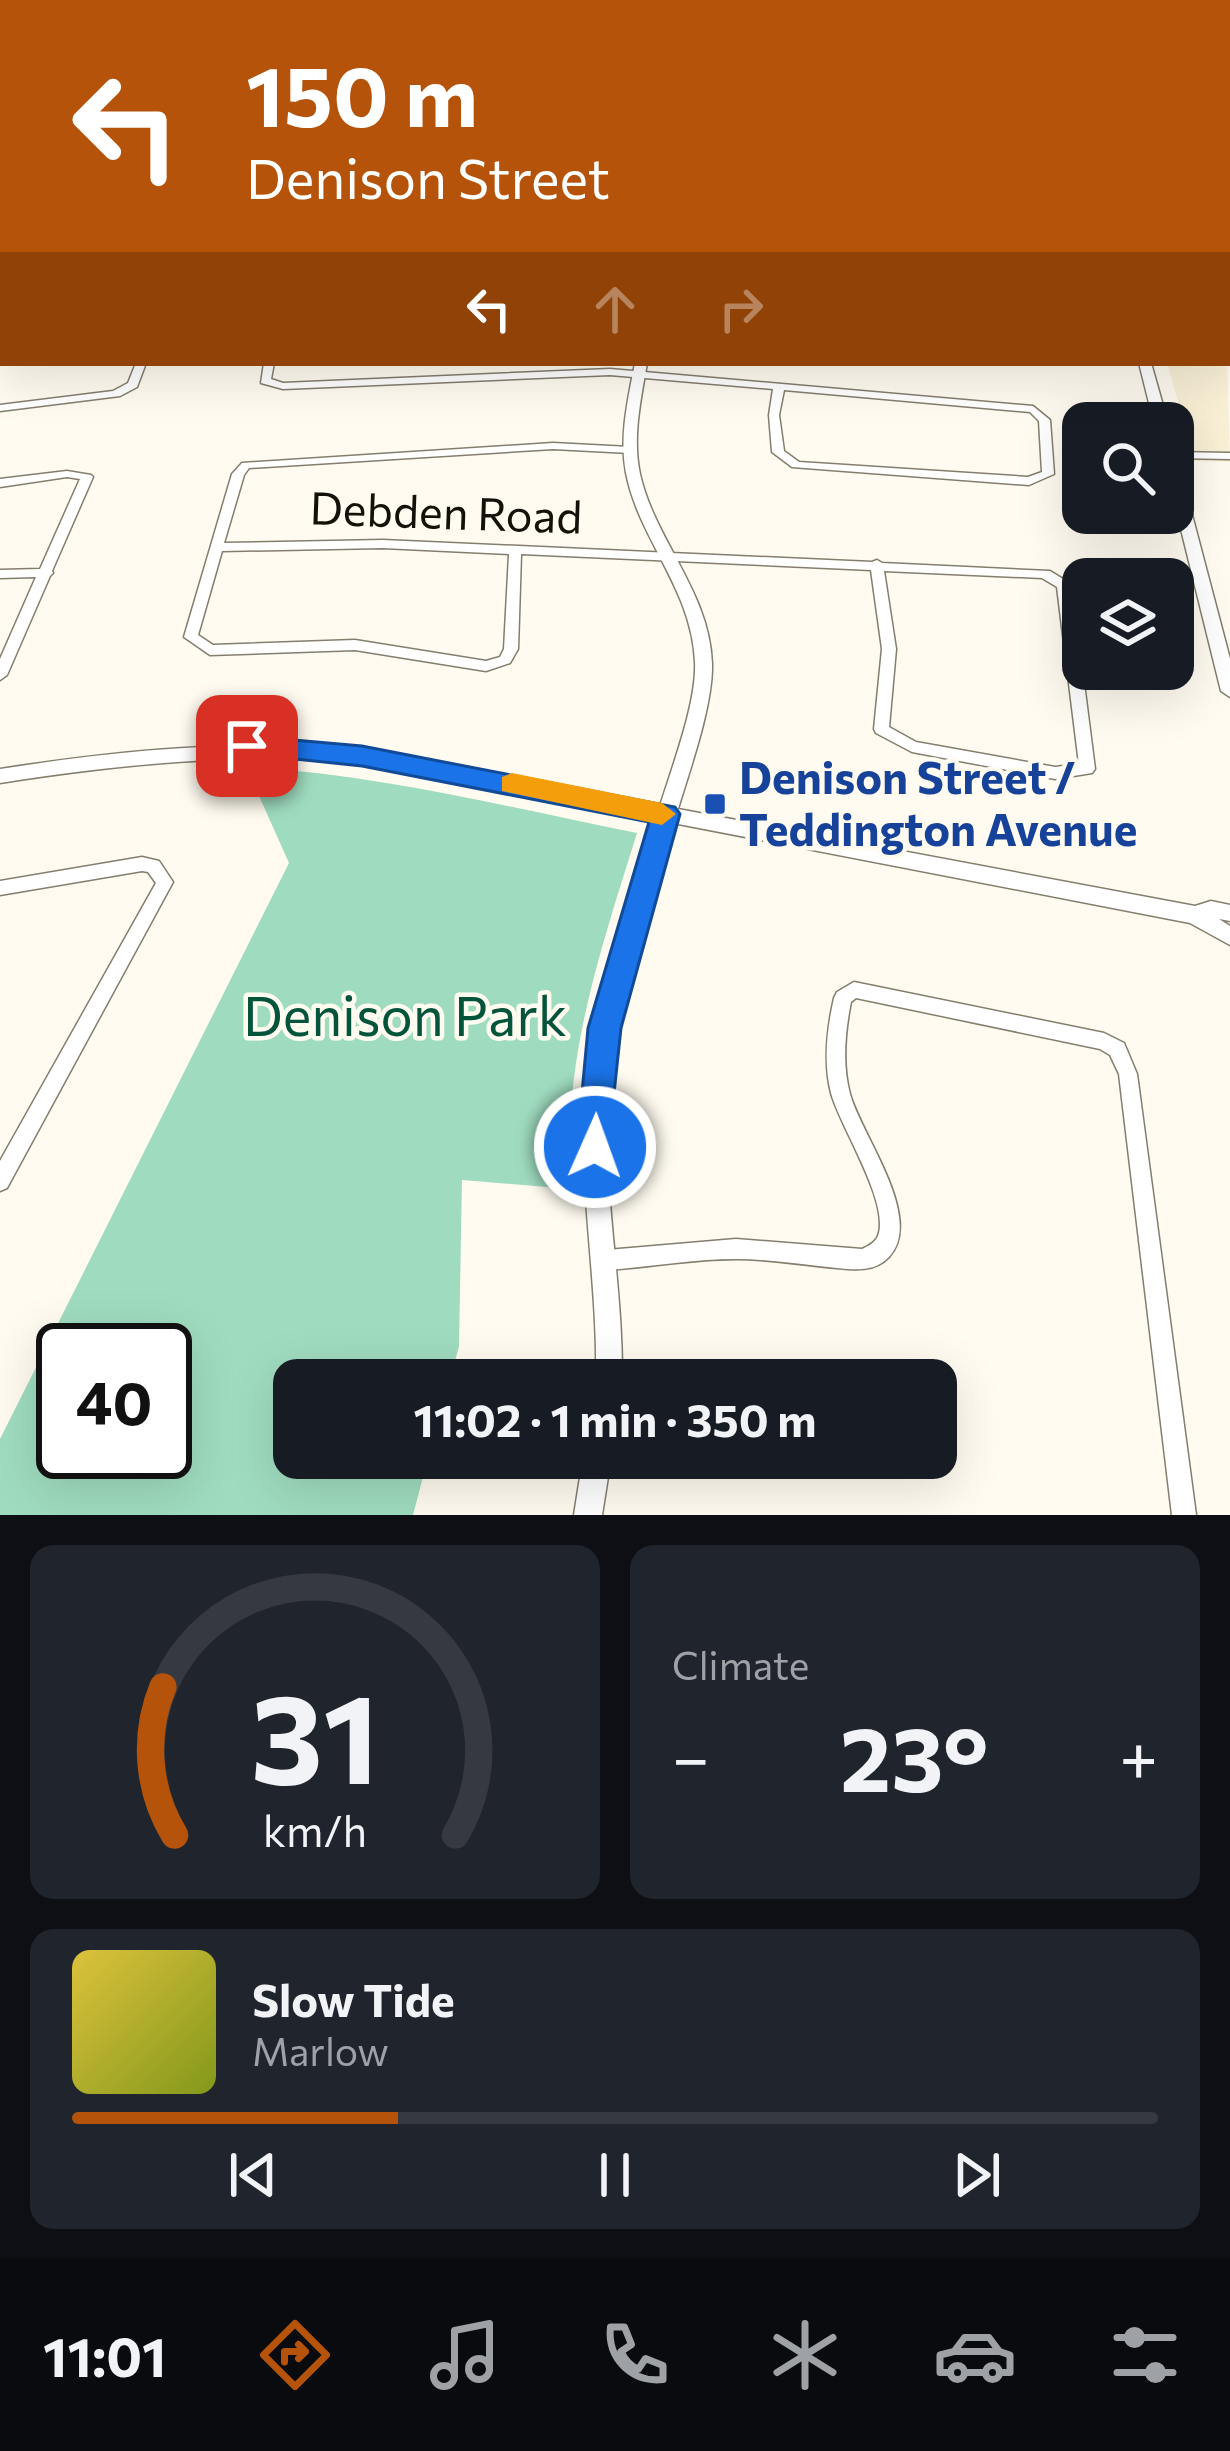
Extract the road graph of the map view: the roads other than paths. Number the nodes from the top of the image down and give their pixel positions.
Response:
1 (140, 366) edge
2 (268, 366) edge
3 (1146, 366) edge
4 (640, 369) edge
5 (779, 387) junction
6 (1155, 402) edge
7 (0, 408) edge
8 (630, 450) junction
9 (1194, 455) edge
10 (1230, 456) edge
11 (0, 483) edge
12 (1190, 534) edge
13 (218, 547) junction
14 (515, 549) junction
15 (672, 556) junction
16 (877, 564) junction
17 (46, 573) junction
18 (0, 574) edge
19 (0, 675) edge
20 (1230, 691) edge
21 (0, 776) edge
22 (665, 814) junction
23 (0, 888) edge
24 (1230, 913) edge
25 (1195, 915) junction
26 (1230, 936) edge
27 (0, 1181) edge
28 (607, 1260) junction
29 (609, 1359) edge
30 (594, 1479) edge
31 (588, 1515) edge
32 (1184, 1515) edge

1 - 7 street
2 - 4 street
3 - 6 street
4 - 5 street
4 - 8 street
5 - 5 street
8 - 13 street
8 - 15 street
9 - 10 street
11 - 17 street
12 - 20 street
13 - 14 street, Debden Road
13 - 14 street
14 - 15 street, Debden Road
15 - 16 street, Debden Road
15 - 22 street
16 - 16 street, Debden Road
17 - 18 street
17 - 19 street
21 - 22 street
22 - 25 street
22 - 28 street
23 - 27 street
24 - 25 street
25 - 26 street
28 - 29 street
28 - 32 street
30 - 31 street

